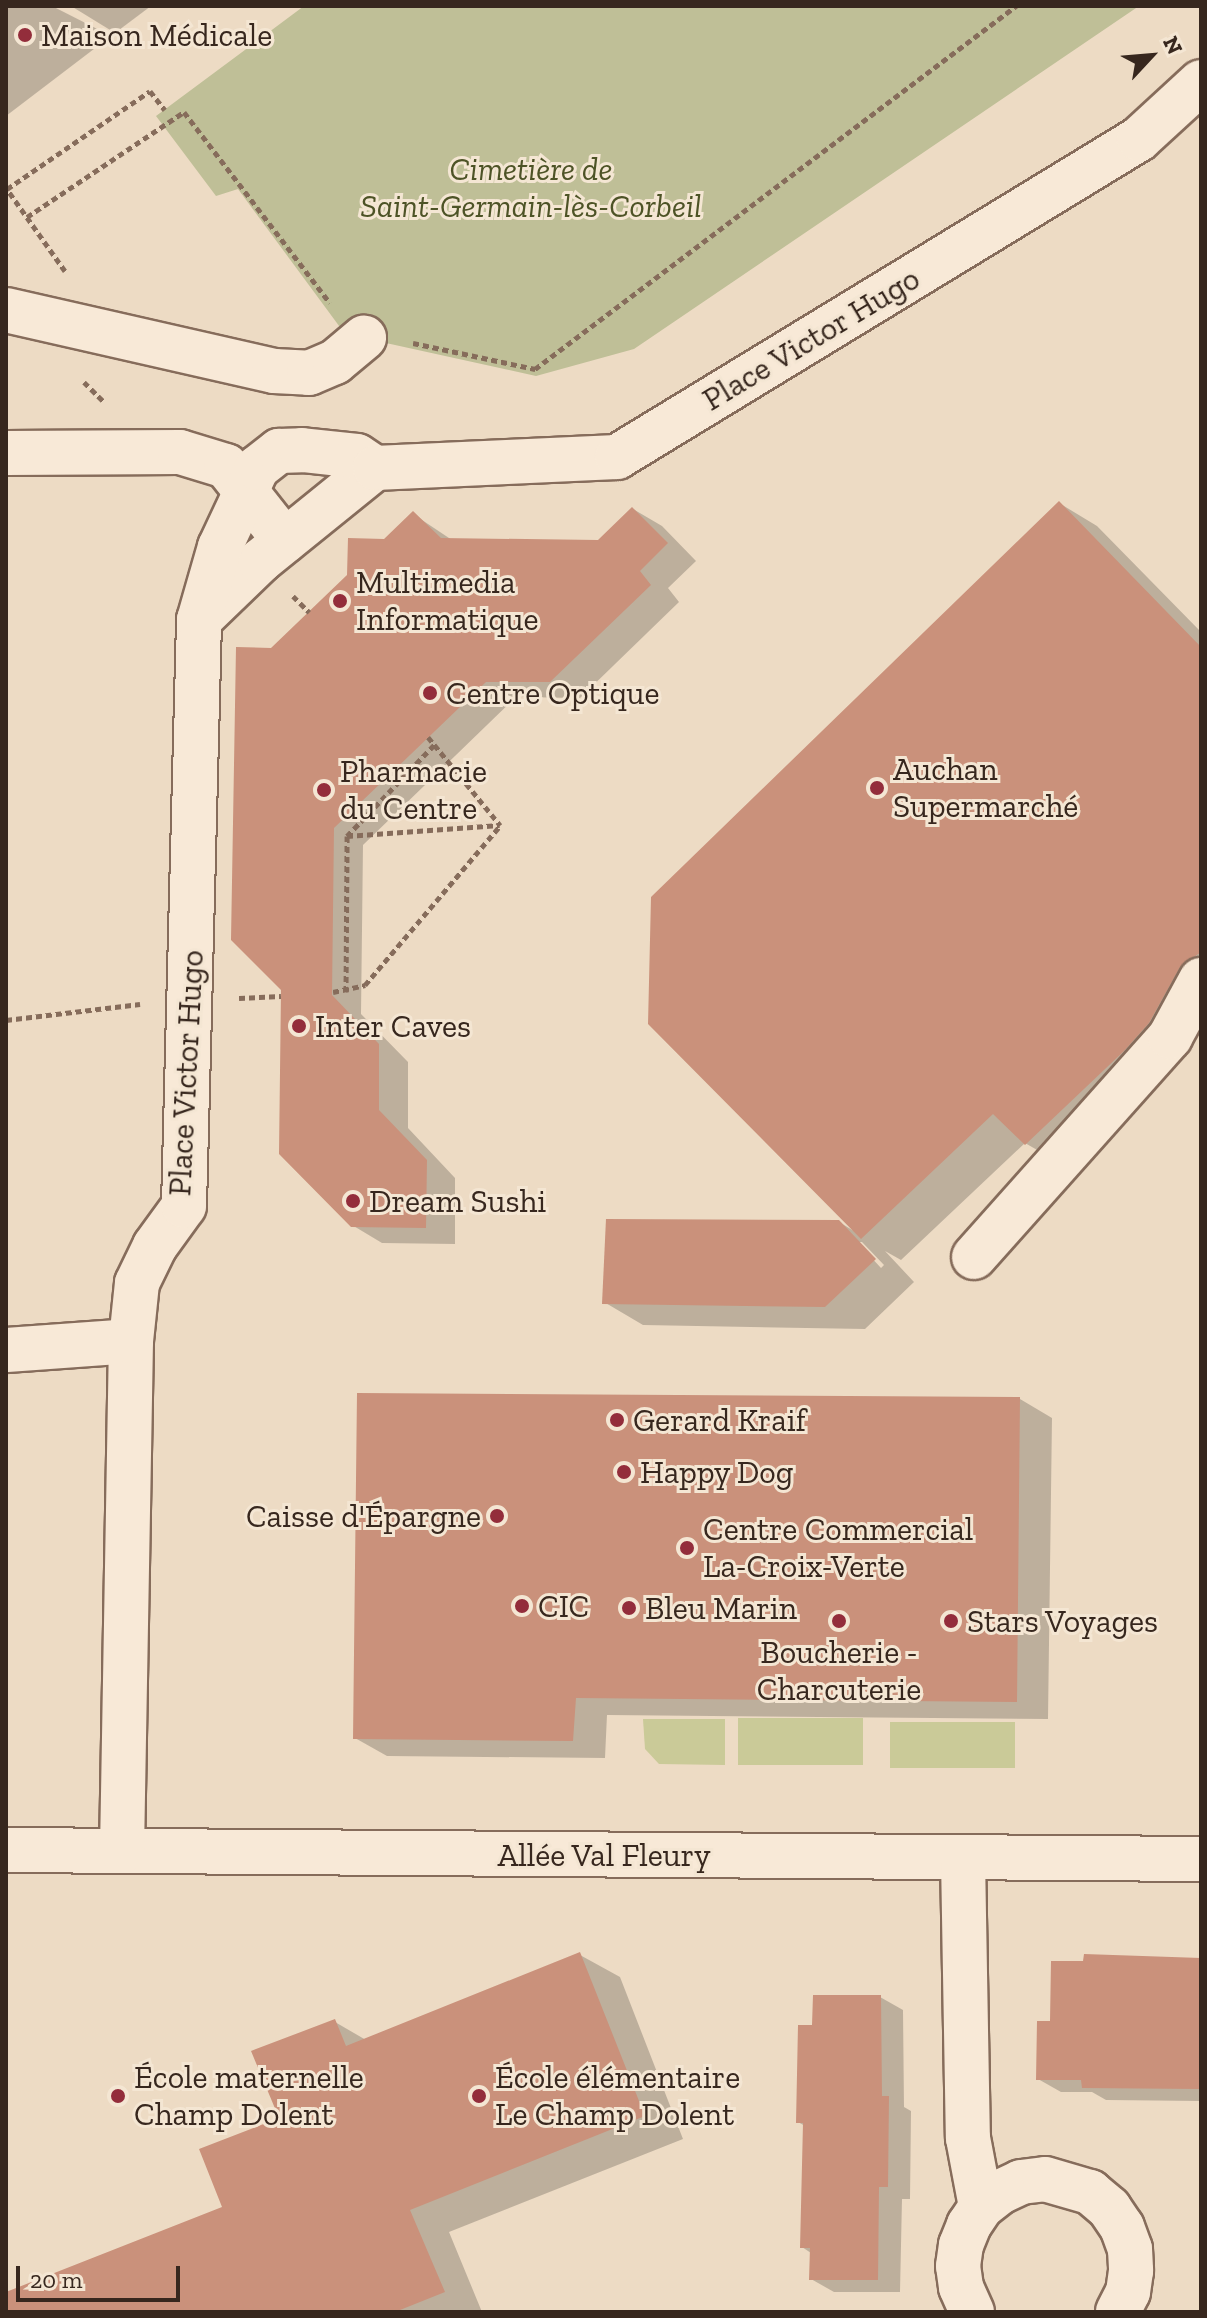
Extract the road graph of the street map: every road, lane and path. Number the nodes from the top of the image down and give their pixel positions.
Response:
1 (1016, 6) edge
2 (1201, 82) edge
3 (165, 110) dead end
4 (27, 217) junction
5 (332, 306) dead end
6 (6, 310) edge
7 (107, 330) junction
8 (382, 339) joint
9 (6, 453) edge
10 (375, 468) junction
11 (245, 490) junction
12 (285, 541) junction
13 (199, 620) junction
14 (428, 737) dead end
15 (435, 744) junction
16 (500, 825) junction
17 (347, 836) junction
18 (1201, 980) edge
19 (333, 992) dead end
20 (346, 992) junction
21 (281, 996) dead end
22 (236, 998) dead end
23 (142, 1004) dead end
24 (6, 1020) edge
25 (974, 1257) dead end
26 (131, 1341) junction
27 (6, 1350) edge
28 (6, 1850) edge
29 (122, 1851) junction
30 (963, 1858) junction
31 (1201, 1859) edge
32 (981, 2207) junction
33 (972, 2312) edge
34 (1118, 2312) edge

1 - 8 path
2 - 10 street, Place Victor Hugo
3 - 4 path
4 - 5 path
4 - 7 path
6 - 7 street
7 - 8 street
9 - 11 street
10 - 11 street, Place Victor Hugo
10 - 12 street
11 - 12 street
11 - 13 street, Place Victor Hugo
12 - 13 street
13 - 26 street, Place Victor Hugo
14 - 15 path
15 - 16 path
15 - 17 path
16 - 17 path
16 - 20 path
17 - 20 path
18 - 25 street
19 - 20 path
21 - 22 path
23 - 24 path
26 - 27 street
26 - 29 street, Place Victor Hugo
28 - 29 street, Allée Val Fleury
29 - 30 street, Allée Val Fleury
30 - 31 street, Allée Val Fleury
30 - 32 street
32 - 33 street
32 - 34 street

